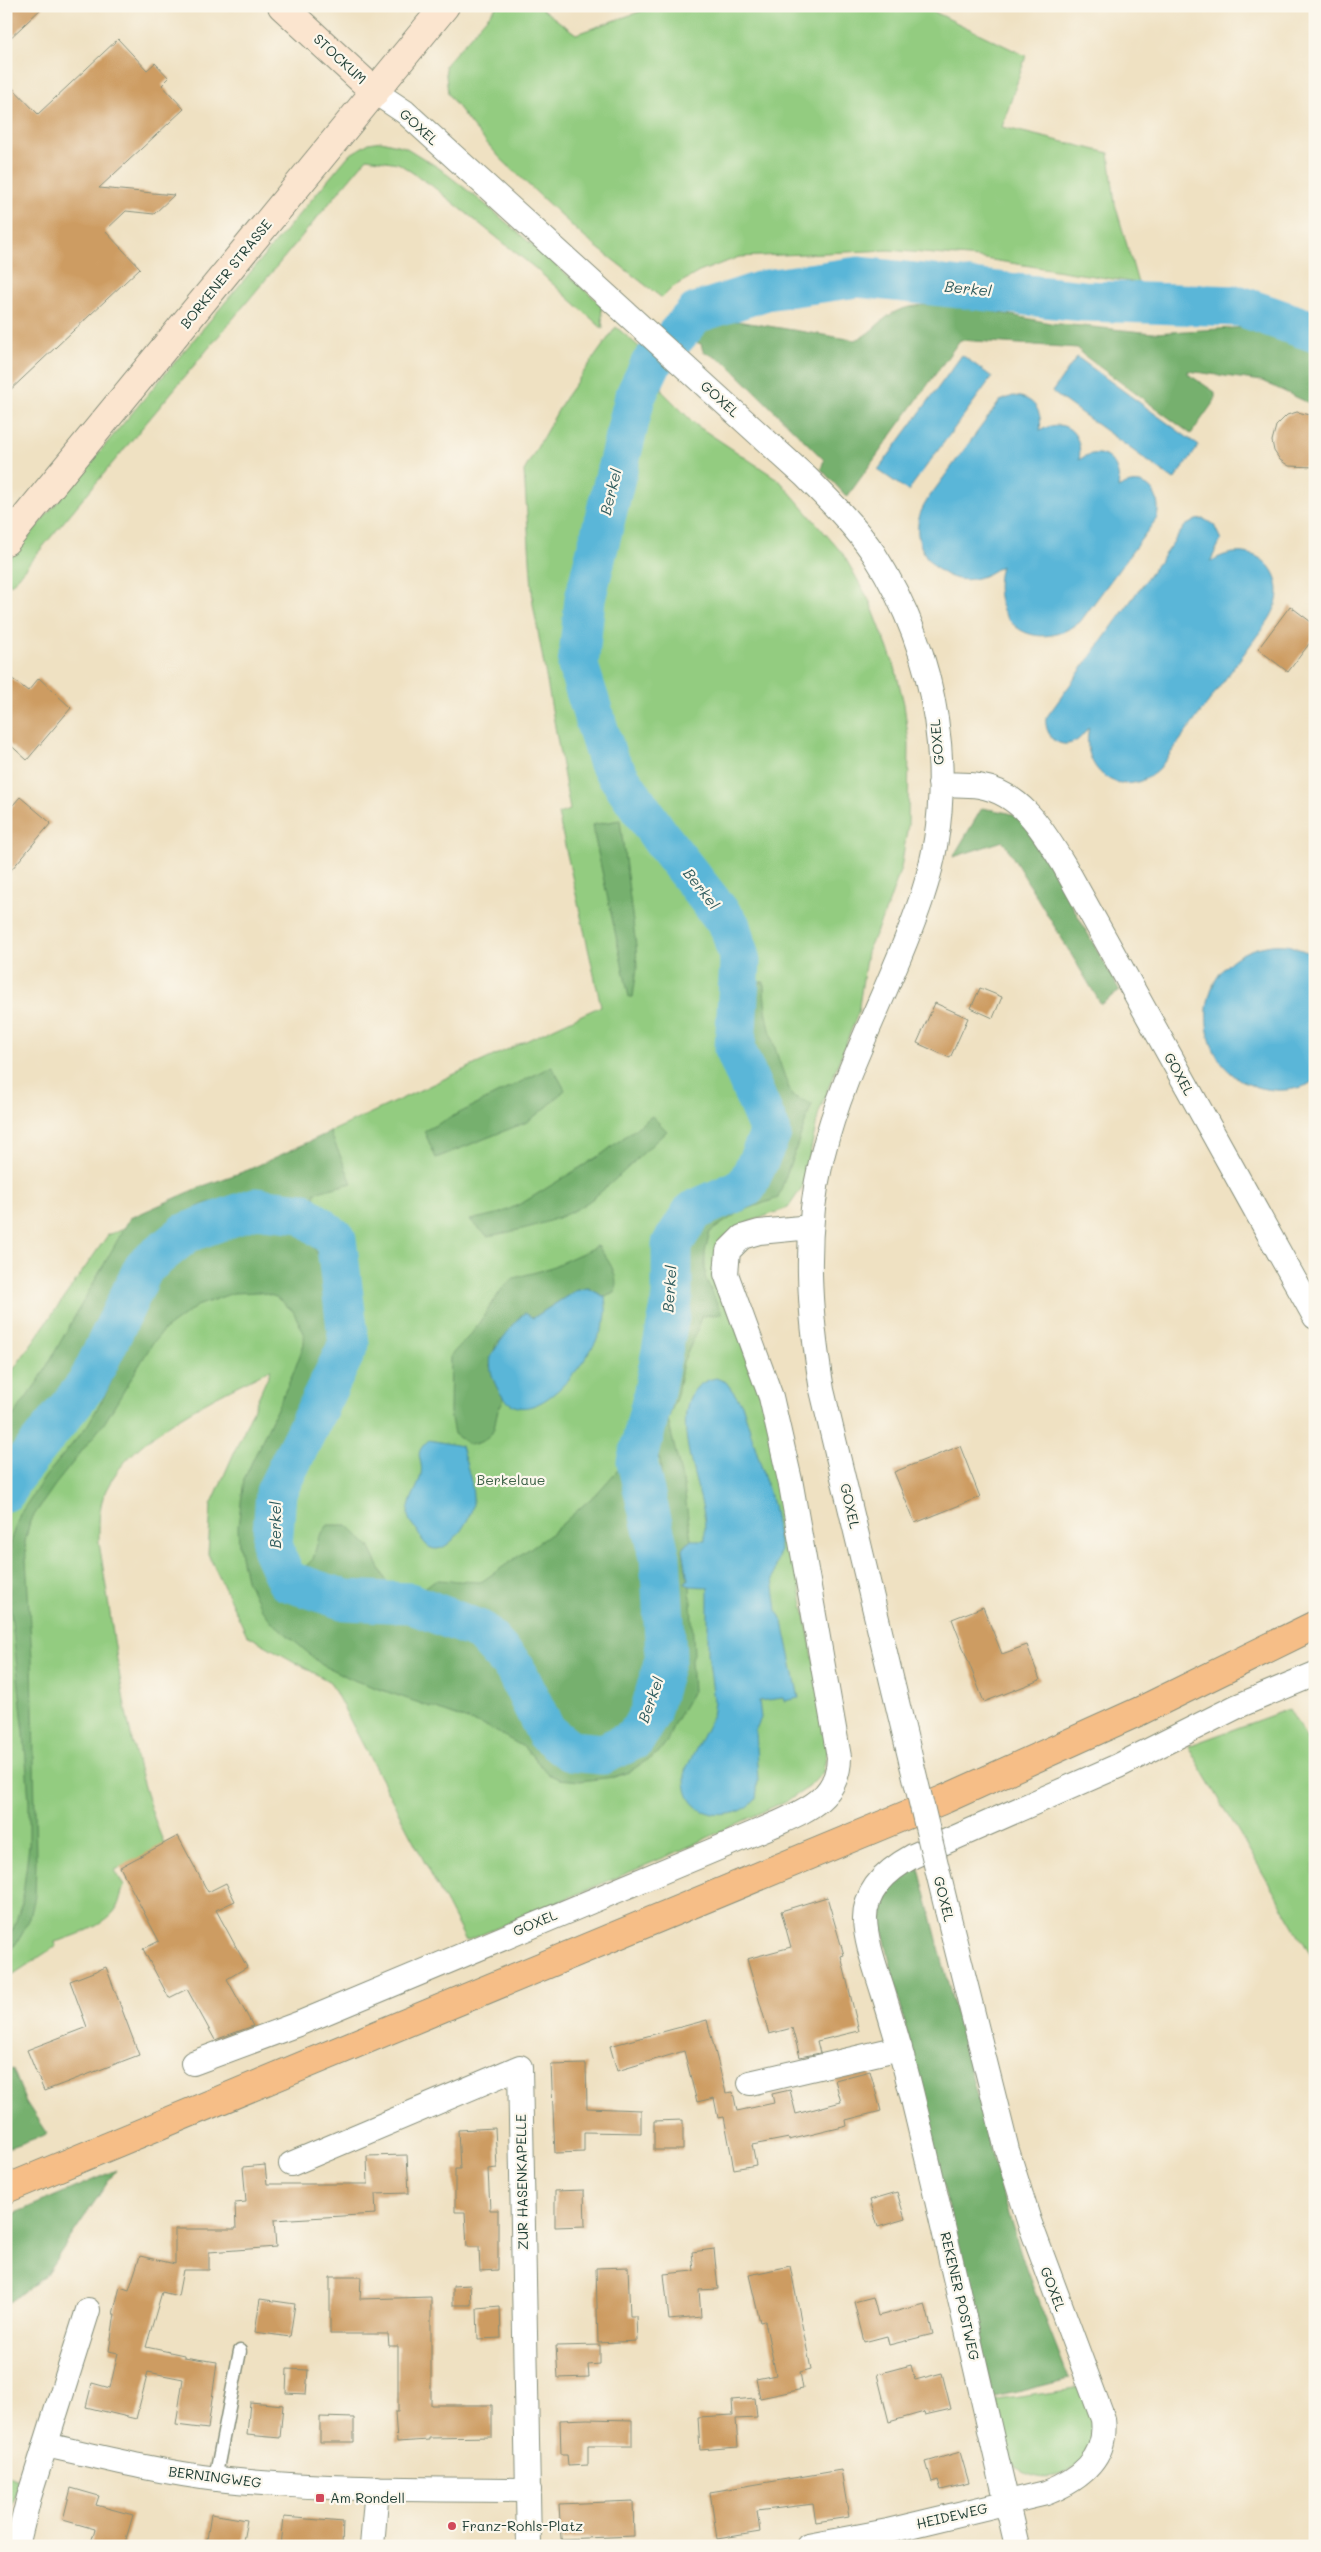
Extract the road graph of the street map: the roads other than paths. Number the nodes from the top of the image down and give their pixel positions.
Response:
1 (282, 6) edge
2 (445, 6) edge
3 (375, 92) junction
4 (6, 542) edge
5 (940, 784) junction
6 (811, 1227) junction
7 (1315, 1317) edge
8 (1315, 1625) edge
9 (1315, 1674) edge
10 (900, 2048) junction
11 (193, 2063) dead end
12 (750, 2083) dead end
13 (291, 2164) dead end
14 (6, 2188) edge
15 (88, 2310) dead end
16 (240, 2351) dead end
17 (46, 2445) junction
18 (215, 2479) junction
19 (378, 2488) junction
20 (529, 2490) junction
21 (1007, 2503) junction
22 (17, 2546) edge
23 (372, 2546) edge
24 (529, 2546) edge
25 (808, 2546) edge
26 (1017, 2546) edge

1 - 3 street, STOCKUM
2 - 3 street, BORKENER STRASSE
3 - 4 street, BORKENER STRASSE
3 - 5 street, GOXEL
5 - 6 street, GOXEL
5 - 7 street, GOXEL
6 - 11 street, GOXEL
6 - 21 street, GOXEL, bridge
8 - 14 main road
9 - 10 street, REKENER POSTWEG
10 - 12 street
10 - 21 street, REKENER POSTWEG
13 - 20 street, ZUR HASENKAPELLE
15 - 17 street
16 - 18 lane
17 - 18 street, BERNINGWEG
17 - 22 street
18 - 19 street, BERNINGWEG
19 - 20 street, BERNINGWEG
19 - 23 street
20 - 24 street, ZUR HASENKAPELLE
21 - 25 street, HEIDEWEG
21 - 26 street, REKENER POSTWEG

